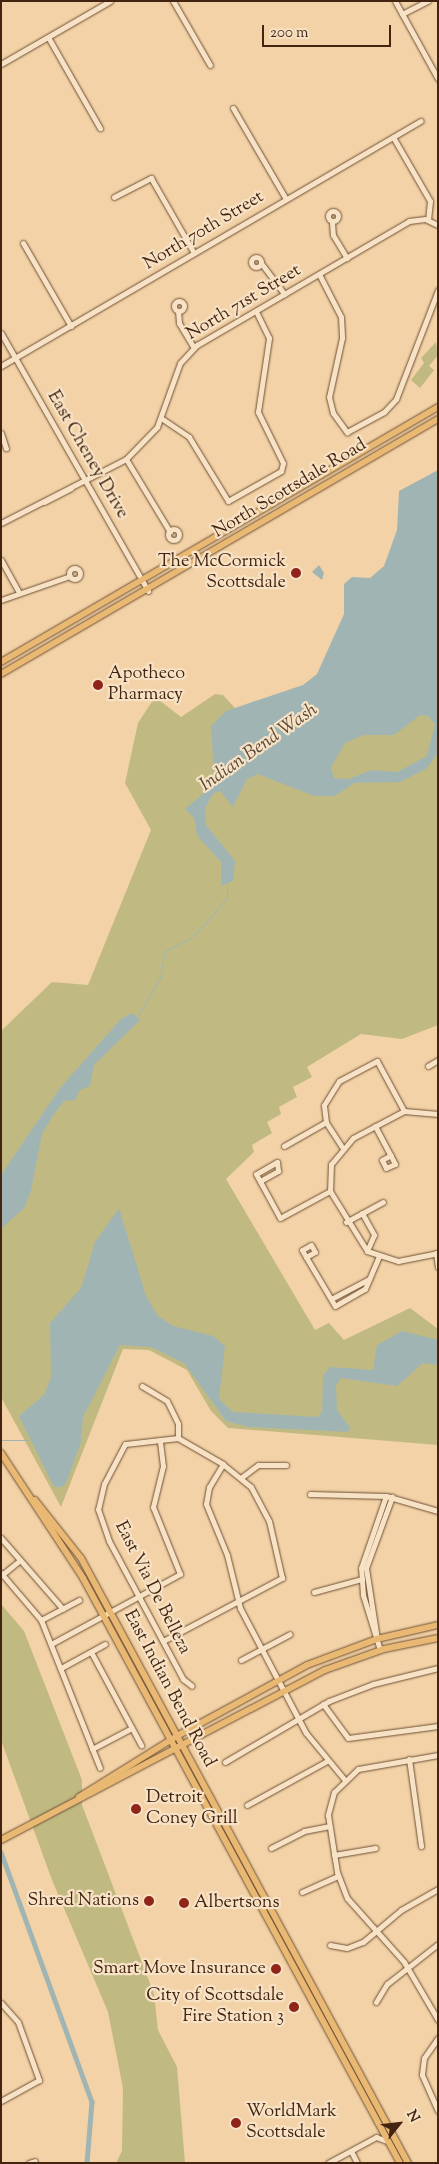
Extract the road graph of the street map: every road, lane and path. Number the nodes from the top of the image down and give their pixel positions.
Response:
1 (110, 1) edge
2 (173, 1) edge
3 (395, 1) edge
4 (425, 2) edge
5 (100, 4) edge
6 (402, 14) junction
7 (48, 37) junction
8 (1, 64) edge
9 (210, 64) dead end
10 (438, 79) edge
11 (233, 108) dead end
12 (421, 121) dead end
13 (100, 128) dead end
14 (393, 137) junction
15 (114, 198) dead end
16 (286, 199) junction
17 (428, 220) junction
18 (332, 222) dead end
19 (438, 225) edge
20 (24, 243) dead end
21 (194, 253) junction
22 (347, 258) junction
23 (261, 264) dead end
24 (319, 274) junction
25 (438, 290) edge
26 (284, 294) junction
27 (178, 311) dead end
28 (256, 311) junction
29 (71, 326) junction
30 (1, 333) edge
31 (194, 348) junction
32 (16, 358) junction
33 (1, 366) edge
34 (438, 407) edge
35 (161, 418) junction
36 (438, 419) edge
37 (1, 433) edge
38 (6, 448) dead end
39 (126, 460) junction
40 (85, 480) junction
41 (1, 523) edge
42 (170, 532) dead end
43 (1, 560) edge
44 (70, 576) dead end
45 (143, 582) junction
46 (19, 592) junction
47 (148, 592) junction
48 (1, 600) edge
49 (1, 662) edge
50 (1, 674) edge
51 (438, 1060) edge
52 (428, 1066) dead end
53 (404, 1111) junction
54 (438, 1114) edge
55 (326, 1122) junction
56 (375, 1126) junction
57 (284, 1146) dead end
58 (342, 1146) junction
59 (391, 1155) dead end
60 (260, 1181) junction
61 (330, 1191) junction
62 (383, 1202) dead end
63 (362, 1213) junction
64 (346, 1222) junction
65 (366, 1252) junction
66 (437, 1253) edge
67 (306, 1257) dead end
68 (378, 1258) junction
69 (438, 1267) edge
70 (369, 1279) junction
71 (330, 1299) junction
72 (142, 1386) dead end
73 (178, 1438) junction
74 (160, 1440) junction
75 (1, 1453) edge
76 (223, 1464) junction
77 (286, 1465) dead end
78 (242, 1477) junction
79 (310, 1494) dead end
80 (389, 1496) junction
81 (35, 1500) junction
82 (438, 1511) edge
83 (1, 1538) edge
84 (20, 1560) junction
85 (2, 1573) edge
86 (363, 1579) junction
87 (314, 1592) dead end
88 (139, 1596) junction
89 (79, 1600) dead end
90 (238, 1602) junction
91 (62, 1609) junction
92 (110, 1612) junction
93 (104, 1616) junction
94 (41, 1620) junction
95 (438, 1625) edge
96 (290, 1634) dead end
97 (377, 1638) junction
98 (438, 1638) edge
99 (163, 1641) junction
100 (51, 1644) junction
101 (105, 1644) dead end
102 (260, 1649) junction
103 (380, 1650) junction
104 (91, 1652) junction
105 (241, 1660) dead end
106 (60, 1668) junction
107 (438, 1668) edge
108 (277, 1680) junction
109 (192, 1686) dead end
110 (283, 1691) junction
111 (323, 1704) junction
112 (299, 1720) junction
113 (438, 1726) edge
114 (132, 1728) junction
115 (177, 1736) junction
116 (170, 1740) junction
117 (141, 1745) dead end
118 (183, 1747) junction
119 (92, 1749) junction
120 (176, 1751) junction
121 (438, 1755) edge
122 (409, 1759) junction
123 (327, 1761) junction
124 (224, 1762) dead end
125 (100, 1768) dead end
126 (344, 1779) junction
127 (76, 1800) junction
128 (247, 1805) dead end
129 (329, 1826) junction
130 (1, 1840) edge
131 (421, 1846) dead end
132 (271, 1848) dead end
133 (375, 1848) dead end
134 (334, 1855) junction
135 (338, 1876) junction
136 (438, 1889) edge
137 (302, 1892) dead end
138 (375, 1932) junction
139 (438, 1944) edge
140 (330, 1945) dead end
141 (408, 1967) junction
142 (376, 2002) dead end
143 (1, 2004) edge
144 (436, 2012) edge
145 (438, 2020) edge
146 (438, 2038) edge
147 (1, 2101) edge
148 (438, 2111) edge
149 (389, 2142) junction
150 (351, 2151) junction
151 (328, 2163) edge
152 (357, 2163) edge
153 (400, 2163) edge
154 (408, 2163) edge

1 - 5 street
2 - 9 street
3 - 6 street
4 - 6 street
5 - 7 street
6 - 10 street
7 - 8 street
7 - 13 street
11 - 16 street
12 - 14 street, North 70th Street
14 - 16 street, North 70th Street
14 - 17 street
15 - 21 street
16 - 21 street, North 70th Street
17 - 19 street
17 - 22 street, North 71st Street
18 - 22 street
20 - 29 street
21 - 29 street, North 70th Street
22 - 24 street, North 71st Street
23 - 26 street
24 - 25 street
24 - 26 street, North 71st Street
26 - 28 street, North 71st Street
27 - 31 street
28 - 31 street, North 71st Street
28 - 35 street
29 - 32 street, North 70th Street
30 - 32 street, East Cheney Drive
31 - 35 street, North 71st Street
32 - 33 street, North 70th Street
32 - 40 street, East Cheney Drive
34 - 45 main road, North Scottsdale Road
35 - 39 street, North 71st Street
36 - 47 main road, North Scottsdale Road
37 - 38 street
39 - 40 street, North 71st Street
39 - 42 street
40 - 41 street, North 71st Street
40 - 45 street, East Cheney Drive
43 - 46 street
44 - 46 street
45 - 47 street, East Cheney Drive
45 - 49 main road, North Scottsdale Road
46 - 48 street
47 - 50 main road, North Scottsdale Road
51 - 52 street
53 - 54 street
53 - 55 street
53 - 56 street
55 - 57 street
55 - 58 street
56 - 58 street
56 - 59 street
58 - 61 street
60 - 60 street
60 - 61 street
61 - 64 street
62 - 63 street
63 - 64 street
63 - 65 street
64 - 65 street
65 - 68 street
66 - 68 street
66 - 69 street
67 - 71 street
68 - 70 street
70 - 71 street
70 - 71 street
72 - 73 street
73 - 74 street, East Via De Belleza
73 - 76 street
74 - 88 street
74 - 88 street, East Via De Belleza
75 - 81 main road, East Indian Bend Road
76 - 78 street
76 - 90 street
77 - 78 street
78 - 90 street
79 - 80 street
80 - 82 street
80 - 86 street
81 - 92 main road, East Indian Bend Road
81 - 93 main road, East Indian Bend Road
83 - 84 street
84 - 85 street
84 - 91 street
85 - 94 street
86 - 87 street
86 - 97 street
88 - 92 street
88 - 99 street, East Via De Belleza
89 - 91 street
90 - 99 street
90 - 102 street
91 - 94 street
92 - 93 street
92 - 115 main road, East Indian Bend Road
93 - 100 street
93 - 116 main road, East Indian Bend Road
94 - 100 street
95 - 97 main road
96 - 102 street
97 - 103 street
97 - 108 main road
98 - 103 main road
99 - 109 street, East Via De Belleza
100 - 106 street
101 - 104 street
102 - 105 street
102 - 108 street
103 - 110 main road
104 - 106 street
104 - 114 street
106 - 119 street
107 - 111 street
108 - 110 street
108 - 115 main road
110 - 112 street
110 - 118 main road
111 - 112 street
111 - 113 street
112 - 123 street
112 - 124 street
114 - 117 street
114 - 119 street
115 - 116 main road
115 - 118 main road, East Indian Bend Road
116 - 120 main road, East Indian Bend Road
116 - 127 main road
118 - 120 main road
118 - 154 main road, East Indian Bend Road
119 - 125 street
120 - 127 main road
120 - 149 main road, East Indian Bend Road
121 - 122 street
122 - 126 street
122 - 131 street
123 - 126 street
123 - 128 street
126 - 129 street
127 - 130 main road
129 - 132 street
129 - 134 street
133 - 134 street
134 - 135 street
135 - 137 street
135 - 138 street
136 - 138 street
138 - 140 street
138 - 141 street
139 - 141 street
141 - 142 street
141 - 144 street
143 - 147 street
144 - 145 street
146 - 148 street
149 - 150 street
149 - 153 main road, East Indian Bend Road
150 - 151 street
150 - 152 street

